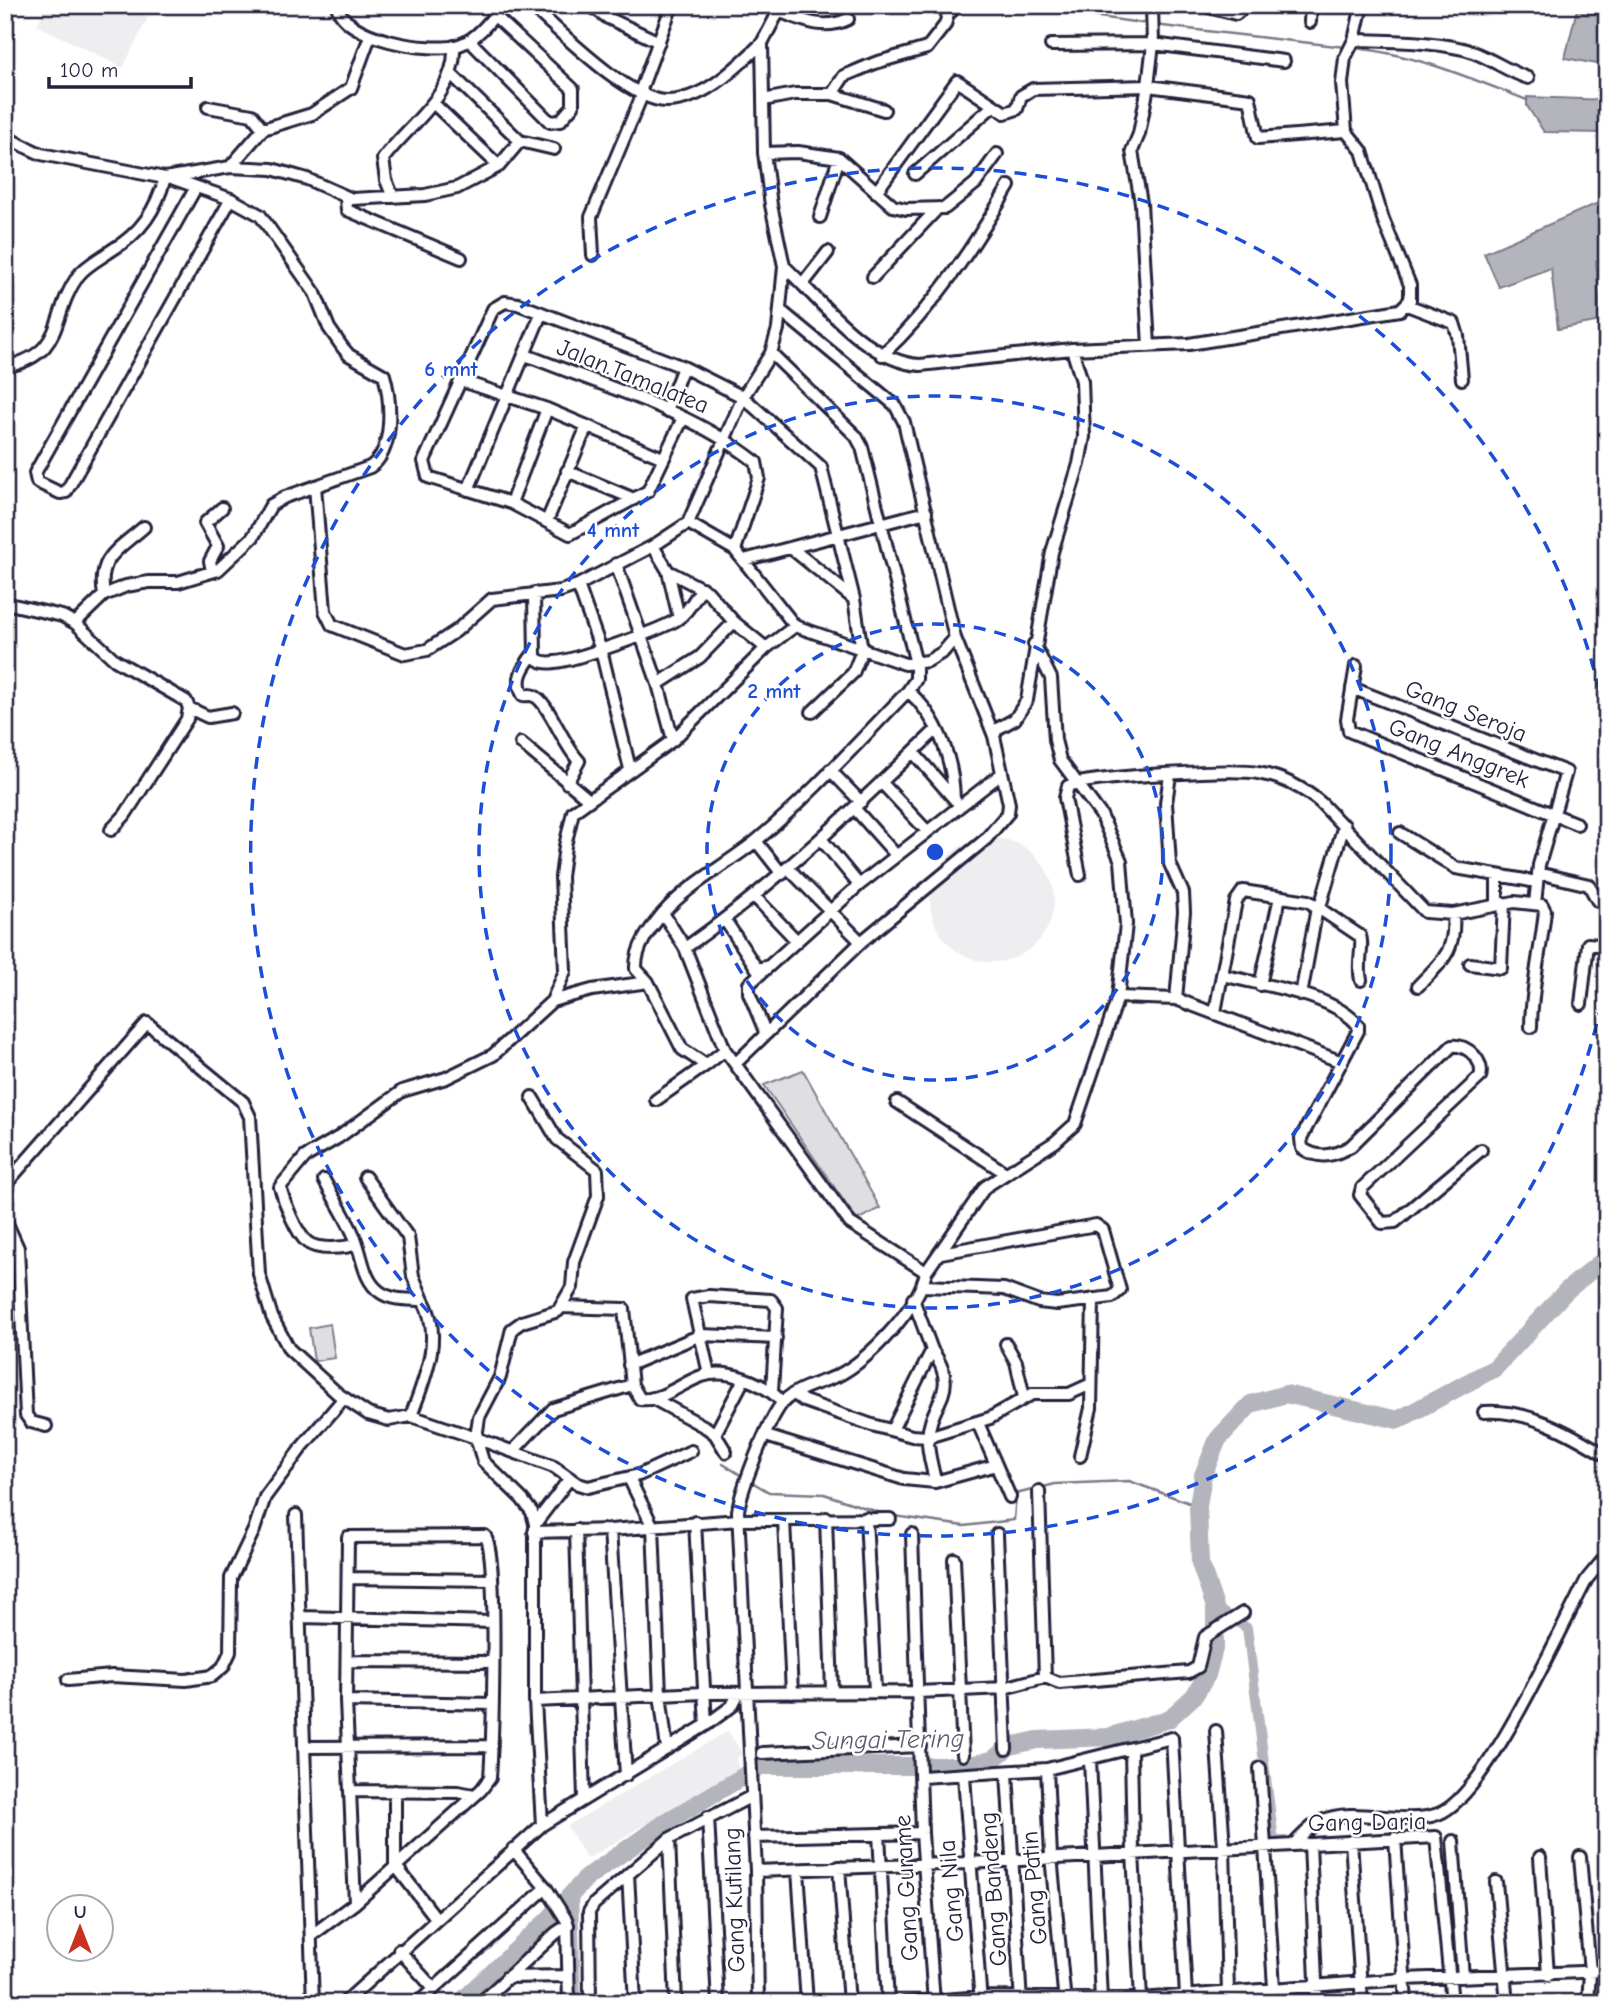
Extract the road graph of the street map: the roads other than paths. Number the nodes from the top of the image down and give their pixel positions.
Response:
1 (337, 5) edge
2 (503, 5) edge
3 (530, 5) edge
4 (590, 5) edge
5 (673, 5) edge
6 (959, 5) edge
7 (1152, 5) edge
8 (1200, 5) edge
9 (1246, 5) edge
10 (1311, 5) edge
11 (1362, 5) edge
12 (780, 8) edge
13 (495, 16) junction
14 (848, 19) dead end
15 (1310, 22) dead end
16 (370, 36) junction
17 (469, 40) junction
18 (659, 42) junction
19 (1353, 42) junction
20 (762, 43) junction
21 (1153, 44) junction
22 (1051, 45) dead end
23 (454, 46) junction
24 (1284, 61) dead end
25 (451, 74) junction
26 (1528, 78) dead end
27 (1148, 86) junction
28 (642, 92) junction
29 (832, 94) junction
30 (763, 100) junction
31 (433, 103) junction
32 (993, 106) junction
33 (208, 107) dead end
34 (884, 110) dead end
35 (263, 129) junction
36 (1346, 131) junction
37 (5, 137) edge
38 (520, 141) junction
39 (554, 149) dead end
40 (764, 153) junction
41 (997, 153) dead end
42 (839, 158) junction
43 (499, 166) junction
44 (230, 167) junction
45 (915, 174) dead end
46 (169, 178) junction
47 (1009, 186) dead end
48 (195, 189) junction
49 (876, 191) junction
50 (393, 197) junction
51 (231, 199) junction
52 (346, 199) junction
53 (938, 208) junction
54 (820, 217) dead end
55 (828, 252) dead end
56 (593, 255) dead end
57 (461, 258) dead end
58 (784, 266) junction
59 (873, 277) dead end
60 (803, 284) junction
61 (1407, 305) junction
62 (780, 310) junction
63 (541, 314) junction
64 (1149, 346) junction
65 (1072, 349) junction
66 (771, 354) junction
67 (526, 355) junction
68 (882, 355) junction
69 (5, 368) edge
70 (683, 368) junction
71 (1462, 379) dead end
72 (462, 381) junction
73 (506, 396) junction
74 (743, 397) junction
75 (547, 409) junction
76 (666, 411) junction
77 (683, 418) junction
78 (587, 426) junction
79 (724, 436) junction
80 (663, 458) junction
81 (567, 471) junction
82 (316, 485) junction
83 (468, 490) junction
84 (634, 499) junction
85 (511, 503) junction
86 (222, 508) dead end
87 (926, 512) junction
88 (547, 521) junction
89 (688, 523) junction
90 (881, 523) junction
91 (144, 527) dead end
92 (837, 534) junction
93 (653, 546) junction
94 (791, 548) junction
95 (735, 551) junction
96 (744, 560) junction
97 (615, 564) junction
98 (212, 571) junction
99 (668, 571) junction
100 (578, 584) junction
101 (702, 588) junction
102 (534, 593) junction
103 (104, 595) junction
104 (854, 599) junction
105 (5, 603) edge
106 (679, 618) junction
107 (734, 622) junction
108 (75, 623) junction
109 (795, 626) junction
110 (640, 634) junction
111 (955, 638) junction
112 (1034, 645) junction
113 (766, 648) junction
114 (601, 650) junction
115 (862, 651) junction
116 (534, 653) junction
117 (916, 664) junction
118 (1356, 666) dead end
119 (658, 684) junction
120 (1352, 688) junction
121 (908, 691) junction
122 (189, 708) junction
123 (812, 712) dead end
124 (232, 713) dead end
125 (937, 729) junction
126 (994, 736) junction
127 (673, 740) junction
128 (521, 743) dead end
129 (913, 752) junction
130 (630, 769) junction
131 (830, 770) junction
132 (1000, 775) junction
133 (1170, 775) junction
134 (881, 782) junction
135 (567, 783) junction
136 (1075, 783) junction
137 (588, 799) junction
138 (957, 802) junction
139 (858, 805) junction
140 (1553, 815) junction
141 (1577, 824) dead end
142 (1344, 825) junction
143 (111, 830) dead end
144 (926, 831) junction
145 (1400, 833) dead end
146 (822, 840) junction
147 (756, 841) junction
148 (896, 855) junction
149 (785, 871) junction
150 (1080, 875) dead end
151 (1497, 877) junction
152 (1537, 878) junction
153 (859, 885) junction
154 (754, 896) junction
155 (1280, 897) junction
156 (1500, 903) junction
157 (1535, 904) junction
158 (1607, 904) edge
159 (1318, 909) junction
160 (830, 911) junction
161 (663, 913) junction
162 (1453, 914) junction
163 (725, 920) junction
164 (797, 941) junction
165 (862, 942) junction
166 (1607, 946) edge
167 (685, 948) junction
168 (1470, 964) dead end
169 (765, 967) junction
170 (1223, 975) junction
171 (1361, 980) dead end
172 (648, 982) junction
173 (1260, 985) junction
174 (1418, 986) dead end
175 (1301, 995) junction
176 (1118, 998) junction
177 (1176, 999) junction
178 (552, 1001) junction
179 (1581, 1004) dead end
180 (1215, 1012) junction
181 (1531, 1027) dead end
182 (766, 1034) junction
183 (725, 1050) junction
184 (1342, 1062) junction
185 (734, 1064) junction
186 (705, 1065) junction
187 (532, 1097) dead end
188 (656, 1100) dead end
189 (897, 1102) dead end
190 (1480, 1150) dead end
191 (1004, 1172) junction
192 (365, 1177) dead end
193 (324, 1180) dead end
194 (5, 1185) edge
195 (5, 1220) edge
196 (357, 1244) junction
197 (941, 1253) junction
198 (926, 1272) junction
199 (923, 1286) junction
200 (913, 1298) junction
201 (1093, 1299) junction
202 (423, 1300) junction
203 (561, 1307) junction
204 (701, 1335) junction
205 (776, 1338) junction
206 (1006, 1344) dead end
207 (932, 1350) junction
208 (629, 1365) junction
209 (709, 1374) junction
210 (744, 1379) junction
211 (1091, 1384) junction
212 (632, 1385) junction
213 (772, 1391) junction
214 (794, 1394) junction
215 (1024, 1397) junction
216 (344, 1398) junction
217 (652, 1398) junction
218 (782, 1402) junction
219 (1484, 1412) dead end
220 (411, 1416) junction
221 (978, 1423) junction
222 (46, 1426) dead end
223 (892, 1430) junction
224 (715, 1434) junction
225 (766, 1436) junction
226 (928, 1437) junction
227 (476, 1438) junction
228 (513, 1451) junction
229 (691, 1451) dead end
230 (726, 1452) dead end
231 (1080, 1456) dead end
232 (1607, 1456) edge
233 (996, 1465) junction
234 (570, 1478) junction
235 (629, 1478) junction
236 (935, 1482) junction
237 (1039, 1491) dead end
238 (1010, 1497) dead end
239 (296, 1515) dead end
240 (826, 1518) junction
241 (866, 1518) junction
242 (890, 1519) dead end
243 (739, 1520) junction
244 (784, 1520) junction
245 (695, 1522) junction
246 (653, 1527) junction
247 (535, 1528) junction
248 (576, 1530) junction
249 (610, 1530) junction
250 (912, 1534) dead end
251 (997, 1534) dead end
252 (1607, 1555) edge
253 (954, 1559) dead end
254 (348, 1578) junction
255 (492, 1580) junction
256 (1243, 1613) dead end
257 (302, 1617) junction
258 (348, 1618) junction
259 (492, 1622) junction
260 (346, 1661) junction
261 (493, 1662) junction
262 (1045, 1677) junction
263 (68, 1680) dead end
264 (1003, 1688) junction
265 (962, 1690) junction
266 (832, 1691) junction
267 (875, 1691) junction
268 (918, 1692) junction
269 (703, 1693) junction
270 (792, 1693) junction
271 (660, 1694) junction
272 (742, 1694) junction
273 (621, 1698) junction
274 (580, 1699) junction
275 (346, 1701) junction
276 (535, 1701) junction
277 (493, 1704) junction
278 (706, 1725) junction
279 (1216, 1731) dead end
280 (349, 1744) junction
281 (492, 1746) junction
282 (306, 1747) junction
283 (667, 1749) junction
284 (1006, 1749) dead end
285 (1131, 1749) junction
286 (921, 1751) junction
287 (762, 1753) dead end
288 (962, 1755) dead end
289 (1090, 1760) junction
290 (1260, 1768) dead end
291 (1048, 1769) junction
292 (1007, 1773) junction
293 (922, 1774) junction
294 (625, 1775) junction
295 (964, 1776) junction
296 (350, 1791) junction
297 (396, 1791) junction
298 (752, 1792) junction
299 (474, 1795) junction
300 (584, 1799) junction
301 (708, 1817) junction
302 (542, 1825) junction
303 (922, 1833) junction
304 (879, 1834) junction
305 (754, 1837) junction
306 (1395, 1838) junction
307 (669, 1839) junction
308 (1351, 1841) junction
309 (1453, 1841) dead end
310 (1294, 1843) junction
311 (1310, 1844) junction
312 (1266, 1845) junction
313 (1224, 1848) junction
314 (513, 1849) junction
315 (1179, 1849) junction
316 (1133, 1853) junction
317 (1092, 1855) junction
318 (1051, 1856) junction
319 (1540, 1857) dead end
320 (1580, 1857) dead end
321 (1012, 1859) junction
322 (925, 1863) junction
323 (969, 1863) junction
324 (395, 1865) junction
325 (881, 1866) junction
326 (839, 1867) junction
327 (798, 1870) junction
328 (756, 1871) junction
329 (628, 1874) junction
330 (1496, 1882) dead end
331 (546, 1888) junction
332 (355, 1903) junction
333 (436, 1918) junction
334 (568, 1923) junction
335 (312, 1935) junction
336 (399, 1950) junction
337 (1607, 1971) edge
338 (1591, 1972) junction
339 (1548, 1975) junction
340 (567, 1976) junction
341 (1503, 1976) junction
342 (507, 1977) junction
343 (1456, 1978) junction
344 (1404, 1979) junction
345 (1359, 1982) junction
346 (1315, 1986) junction
347 (433, 1989) junction
348 (1274, 1989) junction
349 (1228, 1993) junction
350 (1186, 1996) junction
351 (1141, 1999) junction
352 (981, 2000) edge
353 (1101, 2000) junction
354 (1021, 2001) edge
355 (1065, 2001) edge
356 (934, 2002) edge
357 (313, 2003) edge
358 (344, 2003) edge
359 (418, 2003) edge
360 (480, 2003) edge
361 (569, 2003) edge
362 (590, 2003) edge
363 (635, 2003) edge
364 (676, 2003) edge
365 (718, 2003) edge
366 (758, 2003) edge
367 (807, 2003) edge
368 (849, 2003) edge
369 (888, 2003) edge
370 (905, 2003) edge
371 (1276, 2003) edge
372 (1317, 2003) edge
373 (1362, 2003) edge
374 (1406, 2003) edge
375 (1452, 2003) edge
376 (1507, 2003) edge
377 (1588, 2003) edge

1 - 16 street
2 - 13 street
3 - 28 street
4 - 18 street
5 - 18 street
6 - 29 street
7 - 21 street
8 - 9 street
10 - 15 street
11 - 19 street
12 - 14 street
12 - 20 street
13 - 17 street
13 - 17 street
16 - 23 street
16 - 35 street
17 - 23 street
18 - 28 street
19 - 26 street
19 - 36 street
20 - 28 street
20 - 30 street
21 - 22 street
21 - 24 street
21 - 27 street
23 - 25 street
25 - 31 street
25 - 38 street
27 - 32 street
27 - 36 street
27 - 64 street
28 - 56 street
29 - 30 street
29 - 34 street
30 - 40 street
31 - 43 street
31 - 50 street
32 - 45 street
32 - 49 street
33 - 35 street
35 - 44 street
36 - 61 street
37 - 46 street
38 - 39 street
38 - 43 street
40 - 42 street
40 - 58 street
41 - 53 street
42 - 49 street
42 - 54 street
43 - 50 street
44 - 46 street
44 - 52 street
46 - 48 street
46 - 69 street
47 - 68 street
48 - 51 street
48 - 51 street
49 - 53 street
50 - 52 street
51 - 82 street
52 - 57 street
53 - 59 street
55 - 60 street
58 - 60 street
58 - 62 street
60 - 68 street
61 - 64 street
61 - 71 street
62 - 66 street
62 - 87 street
63 - 67 street
63 - 70 street
63 - 72 street
64 - 65 street
65 - 68 street
65 - 112 street
66 - 74 street
66 - 90 street
67 - 73 street
67 - 76 street, Jalan.Tamalatea
70 - 74 street
70 - 76 street
72 - 73 street
72 - 83 street
73 - 75 street
73 - 83 street
74 - 79 street
74 - 92 street
75 - 78 street
75 - 85 street
76 - 77 street, Jalan.Tamalatea
77 - 79 street, Jalan.Tamalatea
77 - 80 street
78 - 80 street
78 - 81 street
79 - 89 street
79 - 95 street, Jalan.Tamalatea
80 - 84 street
81 - 84 street
81 - 88 street
82 - 98 street
82 - 102 street
83 - 85 street
84 - 88 street
85 - 88 street
86 - 98 street
87 - 90 street
87 - 111 street
89 - 93 street
89 - 95 street
90 - 92 street
90 - 117 street
91 - 103 street
92 - 94 street
92 - 104 street
93 - 97 street
93 - 99 street
94 - 96 street
94 - 104 street
95 - 96 street
96 - 109 street
97 - 100 street
97 - 110 street
98 - 103 street
99 - 101 street
99 - 106 street
100 - 102 street
100 - 114 street
101 - 106 street
101 - 107 street
102 - 116 street
103 - 108 street
104 - 115 street
105 - 108 street
106 - 110 street
107 - 113 street
107 - 119 street
108 - 122 street
109 - 113 street
109 - 115 street
110 - 114 street
110 - 119 street
111 - 117 street
111 - 126 street
112 - 126 street
112 - 136 street
113 - 127 street
114 - 116 street
114 - 130 street
115 - 117 street
115 - 123 street
116 - 135 street
117 - 121 street
118 - 120 street
119 - 127 street
120 - 140 street, Gang Anggrek
120 - 140 street, Gang Seroja
121 - 125 street
121 - 131 street
122 - 124 street
122 - 143 street
125 - 129 street
125 - 138 street
126 - 132 street
127 - 130 street
128 - 135 street
129 - 134 street
129 - 138 street
130 - 137 street
131 - 139 street
131 - 147 street
132 - 138 street
132 - 165 street
133 - 136 street
133 - 142 street
133 - 177 street
134 - 139 street
134 - 144 street
135 - 137 street
136 - 150 street
136 - 176 street
137 - 178 street
138 - 144 street
139 - 146 street
139 - 148 street
140 - 141 street, Gang Anggrek
140 - 152 street
142 - 159 street
142 - 162 street
144 - 148 street
145 - 151 street
146 - 149 street
146 - 153 street
147 - 149 street
147 - 161 street
148 - 153 street
149 - 154 street
149 - 160 street
151 - 152 street
151 - 156 street
152 - 157 street
152 - 158 street
153 - 160 street
154 - 163 street
154 - 164 street
155 - 159 street
155 - 170 street
155 - 173 street
156 - 157 street
156 - 162 street
156 - 168 street
157 - 181 street
159 - 171 street
159 - 175 street
160 - 164 street
160 - 165 street
161 - 167 street
161 - 172 street
162 - 174 street
163 - 167 street
163 - 169 street
164 - 169 street
165 - 182 street
166 - 179 street
167 - 183 street
169 - 182 street
170 - 173 street
170 - 180 street
172 - 178 street
172 - 186 street
173 - 175 street
175 - 184 street
176 - 177 street
176 - 191 street
177 - 180 street
178 - 196 street
180 - 184 street
182 - 185 street
183 - 185 street
183 - 186 street
184 - 190 street
185 - 198 street
186 - 188 street
187 - 203 street
189 - 191 street
191 - 197 street
192 - 202 street
193 - 196 street
194 - 216 street
195 - 222 street
196 - 202 street
197 - 198 street
197 - 201 street
198 - 199 street
199 - 200 street
199 - 201 street
200 - 207 street
200 - 214 street
201 - 211 street
202 - 220 street
203 - 208 street
203 - 227 street
204 - 205 street
204 - 205 street
204 - 208 street
204 - 209 street
205 - 213 street
206 - 215 street
207 - 223 street
207 - 226 street
208 - 212 street
209 - 210 street
209 - 217 street
210 - 213 street
210 - 224 street
211 - 215 street
211 - 231 street
212 - 217 street
212 - 228 street
213 - 218 street
214 - 218 street
214 - 223 street
215 - 221 street
216 - 220 street
216 - 263 street
217 - 224 street
218 - 225 street, Gang Kutilang
219 - 232 street
220 - 227 street
221 - 226 street
221 - 233 street
223 - 226 street
224 - 230 street
225 - 236 street
225 - 243 street, Gang Kutilang
226 - 236 street
227 - 228 street
227 - 247 street
228 - 234 street
229 - 235 street
233 - 236 street
233 - 238 street
234 - 235 street
234 - 247 street
235 - 246 street
237 - 262 street
239 - 257 street
240 - 241 street
240 - 244 street
240 - 266 street
241 - 242 street
241 - 267 street
243 - 244 street
243 - 245 street
243 - 272 street, Gang Kutilang
244 - 270 street
245 - 246 street
245 - 269 street
246 - 249 street
246 - 271 street
247 - 248 street
247 - 276 street
248 - 249 street
248 - 274 street
249 - 273 street
250 - 268 street, Gang Gurame
251 - 264 street
252 - 310 street
253 - 265 street
254 - 255 street
254 - 255 street
254 - 258 street
255 - 259 street
256 - 262 street
257 - 258 street
257 - 282 street
258 - 259 street
258 - 260 street
259 - 261 street
260 - 261 street
260 - 275 street
261 - 277 street
262 - 264 street
264 - 265 street
264 - 284 street
265 - 268 street
265 - 288 street
266 - 267 street
266 - 270 street
267 - 268 street
268 - 286 street, Gang Gurame
269 - 271 street
269 - 272 street
269 - 278 street
270 - 272 street
271 - 273 street
271 - 283 street
272 - 278 street
272 - 298 street, Gang Kutilang
273 - 274 street
273 - 294 street
274 - 276 street
274 - 300 street
275 - 277 street
275 - 280 street
276 - 302 street
277 - 281 street
278 - 283 street
279 - 313 street
280 - 281 street
280 - 282 street
280 - 296 street
281 - 299 street
282 - 335 street
283 - 294 street
285 - 289 street
285 - 315 street
285 - 316 street
286 - 287 street
286 - 293 street, Gang Gurame
289 - 291 street
289 - 317 street
290 - 312 street
291 - 292 street
291 - 318 street, Gang Patin
292 - 295 street
292 - 321 street, Gang Bandeng
293 - 295 street
293 - 303 street, Gang Gurame
294 - 300 street
295 - 323 street, Gang Nila
296 - 297 street
296 - 332 street
297 - 299 street
297 - 324 street
298 - 301 street
298 - 305 street, Gang Kutilang
299 - 324 street
300 - 302 street
301 - 307 street
301 - 365 street
302 - 314 street
303 - 304 street
303 - 322 street, Gang Gurame
304 - 305 street
304 - 325 street
305 - 328 street, Gang Kutilang
306 - 308 street, Gang Daria
306 - 343 street, Gang Daria
306 - 344 street
307 - 329 street
307 - 364 street
308 - 311 street, Gang Daria
308 - 345 street
309 - 343 street
310 - 311 street, Gang Daria
310 - 312 street, Gang Daria
311 - 346 street
312 - 313 street, Gang Daria
312 - 348 street
313 - 315 street, Gang Daria
313 - 349 street
314 - 331 street
314 - 333 street
315 - 316 street, Gang Daria
315 - 350 street
316 - 317 street, Gang Daria
316 - 351 street
317 - 318 street, Gang Daria
317 - 353 street
318 - 321 street, Gang Daria
318 - 355 street, Gang Patin
319 - 339 street
320 - 338 street
321 - 323 street, Gang Daria
321 - 354 street, Gang Bandeng
322 - 323 street, Gang Daria
322 - 325 street, Gang Daria
322 - 356 street, Gang Gurame
323 - 352 street, Gang Nila
324 - 332 street
324 - 333 street
325 - 326 street, Gang Daria
325 - 369 street
326 - 327 street, Gang Daria
326 - 368 street
327 - 328 street, Gang Daria
327 - 367 street
328 - 366 street, Gang Kutilang
329 - 362 street
329 - 363 street
330 - 341 street
331 - 334 street
331 - 347 street
332 - 335 street
333 - 336 street
334 - 340 street
334 - 342 street
335 - 357 street
336 - 347 street
336 - 358 street
337 - 338 street
338 - 339 street
338 - 377 street
339 - 341 street
340 - 342 street
340 - 361 street
341 - 343 street
341 - 376 street
342 - 360 street
343 - 344 street
343 - 375 street, Gang Daria
344 - 345 street
344 - 374 street
345 - 346 street
345 - 373 street
346 - 348 street
346 - 372 street
347 - 359 street
348 - 349 street
348 - 371 street
349 - 350 street
350 - 351 street
351 - 353 street
352 - 354 street
352 - 356 street
353 - 355 street
354 - 355 street
356 - 370 street

